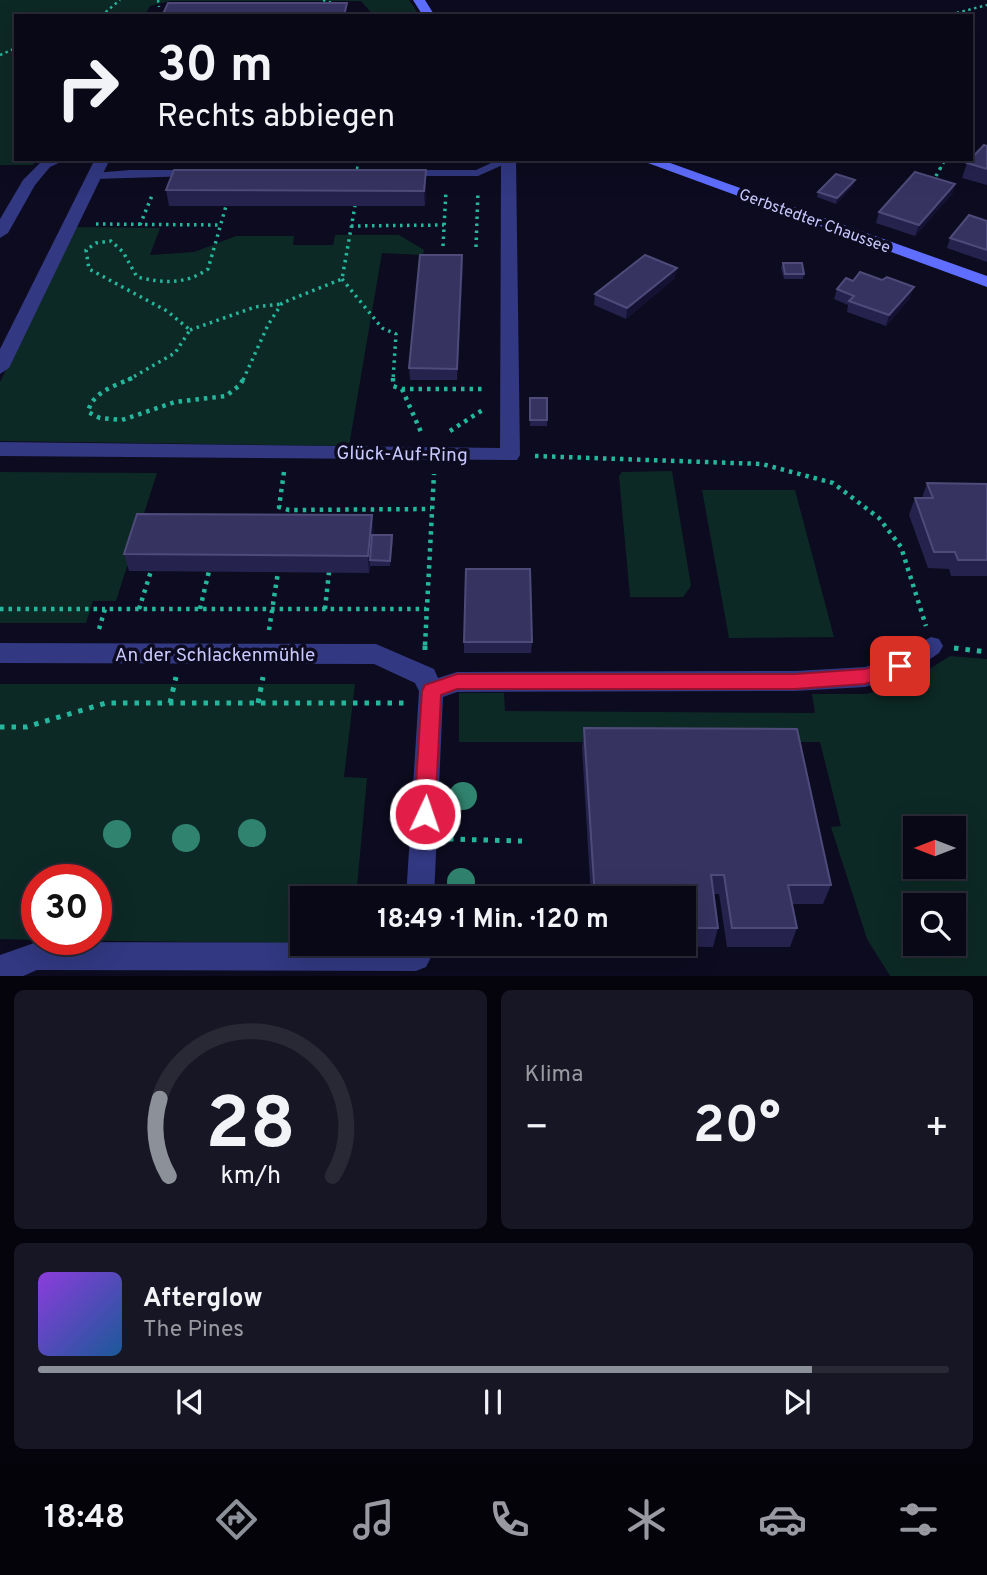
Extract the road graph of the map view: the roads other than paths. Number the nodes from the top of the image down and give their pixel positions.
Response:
1 (54, 161) edge
2 (102, 161) edge
3 (507, 161) edge
4 (509, 161) edge
5 (650, 161) edge
6 (204, 173) edge
7 (356, 173) edge
8 (94, 176) junction
9 (0, 233) edge
10 (987, 282) edge
11 (0, 368) edge
12 (0, 449) edge
13 (931, 646) road end
14 (0, 653) edge
15 (428, 683) junction
16 (421, 886) edge
17 (416, 959) edge
18 (0, 970) edge

1 - 9 street
2 - 8 street
3 - 7 lane
4 - 12 street, Glück-Auf-Ring
5 - 10 main road, Gerbstedter Chaussee
6 - 8 lane
8 - 11 street
13 - 15 street
14 - 15 street, An der Schlackenmühle
15 - 16 street
17 - 18 street

